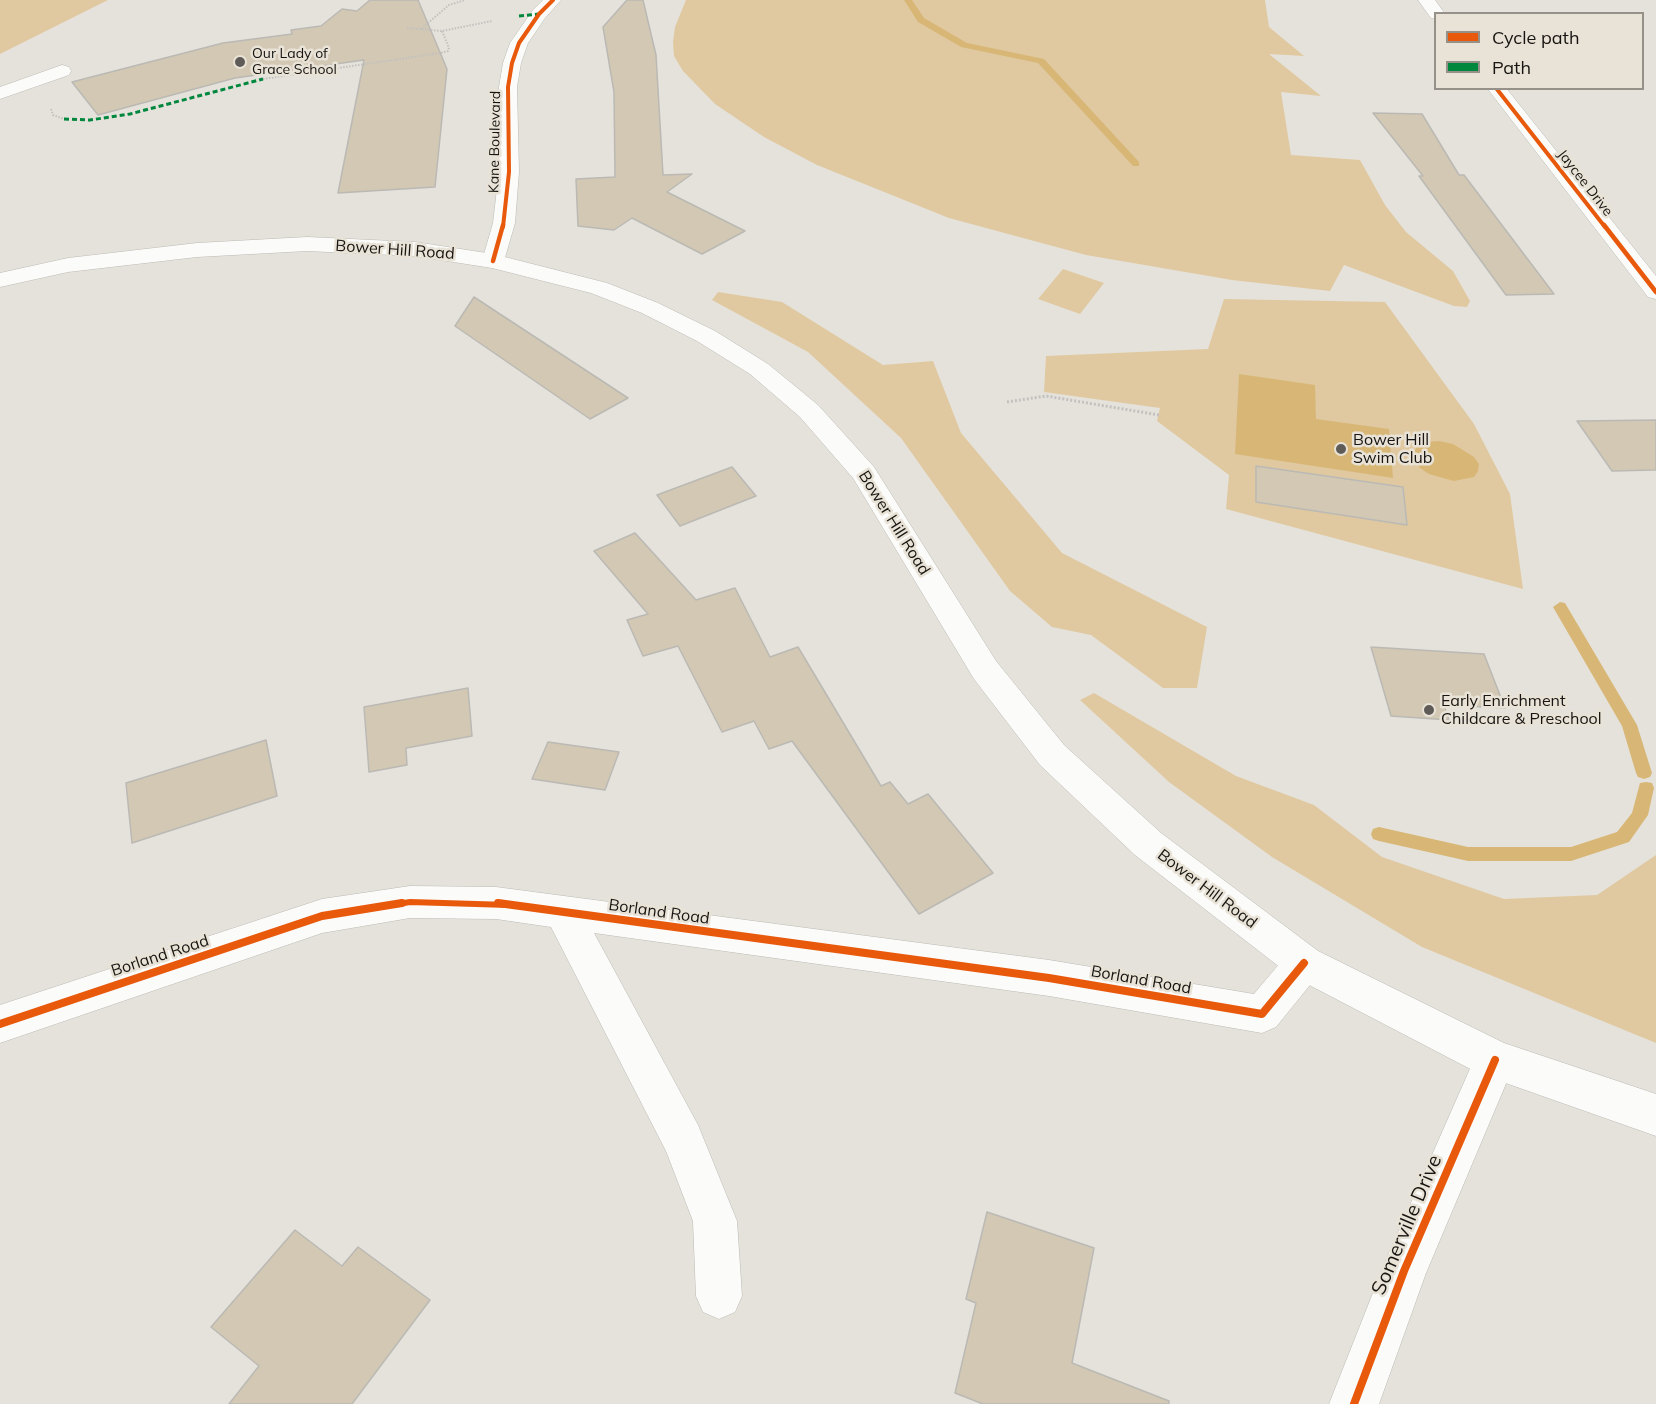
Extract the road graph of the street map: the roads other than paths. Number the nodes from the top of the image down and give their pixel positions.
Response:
1 (553, 0) edge
2 (1426, 0) edge
3 (1435, 12) edge
4 (62, 71) dead end
5 (1498, 90) edge
6 (0, 93) edge
7 (493, 261) junction
8 (0, 280) edge
9 (1656, 292) edge
10 (563, 912) junction
11 (1304, 963) junction
12 (0, 1024) edge
13 (1495, 1060) junction
14 (1656, 1115) edge
15 (719, 1296) dead end
16 (1354, 1404) edge

1 - 7 street, Kane Boulevard
2 - 3 street
4 - 6 street
5 - 9 street, Jaycee Drive
7 - 8 street, Bower Hill Road
7 - 11 street, Bower Hill Road
10 - 11 street, Borland Road
10 - 12 street, Borland Road
10 - 15 street
11 - 13 street, Bower Hill Road
13 - 14 street, Bower Hill Road
13 - 16 street, Somerville Drive

